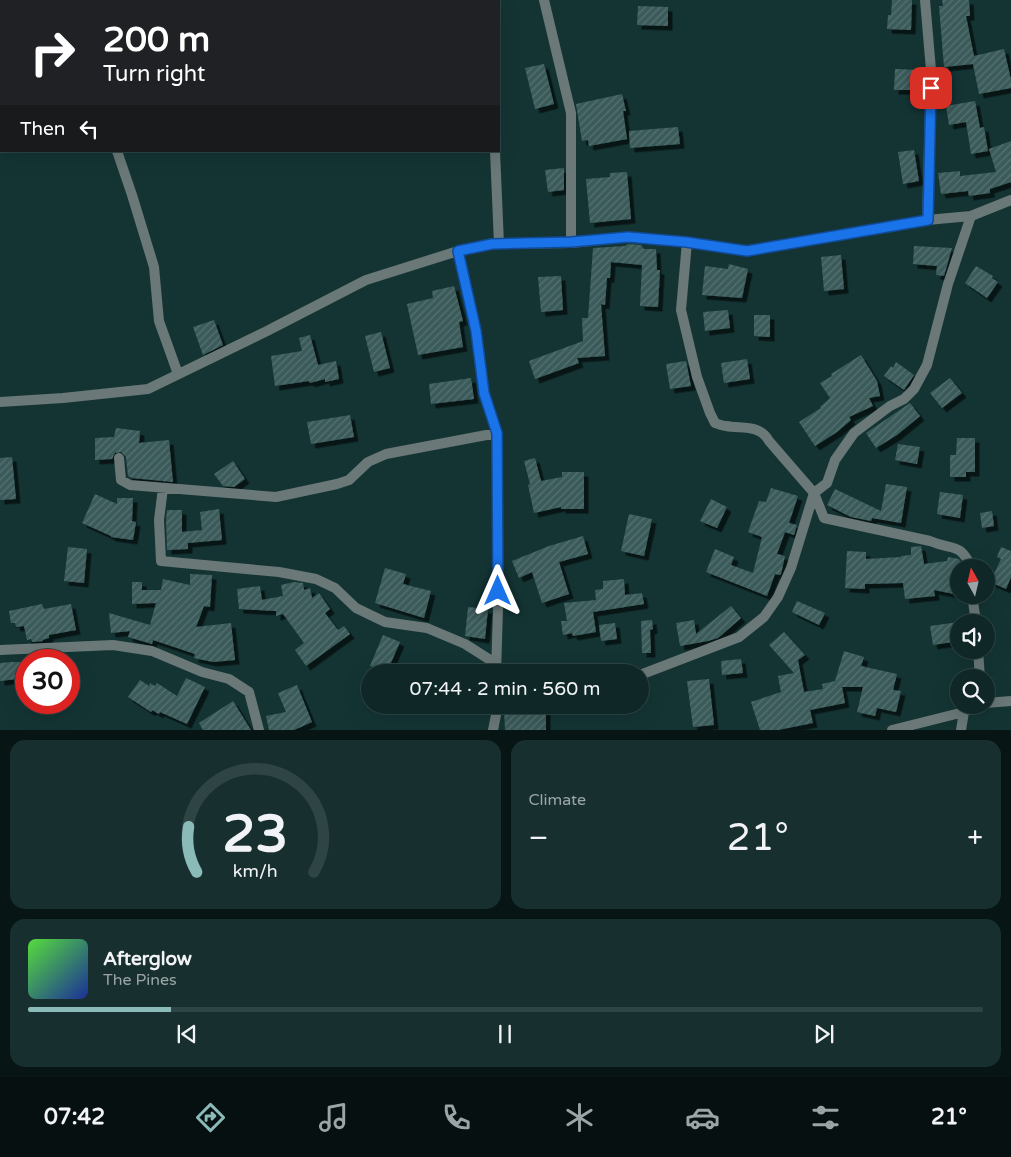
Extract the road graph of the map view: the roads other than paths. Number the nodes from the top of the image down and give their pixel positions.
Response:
1 (544, 0) edge
2 (926, 0) edge
3 (117, 152) edge
4 (495, 152) edge
5 (1011, 200) edge
6 (971, 216) junction
7 (928, 220) junction
8 (571, 242) junction
9 (686, 242) junction
10 (499, 244) junction
11 (458, 251) junction
12 (178, 374) junction
13 (0, 402) edge
14 (497, 433) junction
15 (119, 458) dead end
16 (163, 488) junction
17 (814, 494) junction
18 (968, 559) edge
19 (0, 650) edge
20 (490, 664) edge
21 (495, 664) edge
22 (649, 672) edge
23 (1011, 701) edge
24 (995, 702) edge
25 (496, 714) edge
26 (956, 714) edge
27 (964, 714) edge
28 (259, 730) edge
29 (493, 730) edge
30 (892, 730) edge
31 (961, 730) edge

1 - 8 street
2 - 7 street
3 - 12 street
4 - 10 street
5 - 6 street
6 - 7 street
6 - 17 street
7 - 9 street
8 - 9 street
8 - 10 street
9 - 17 street
10 - 11 street
11 - 12 street
11 - 14 street
12 - 13 street
14 - 16 street
14 - 21 street
15 - 16 street
16 - 20 street
17 - 18 street
17 - 22 street
19 - 28 street
23 - 24 street
25 - 29 street
26 - 30 street
27 - 31 street

